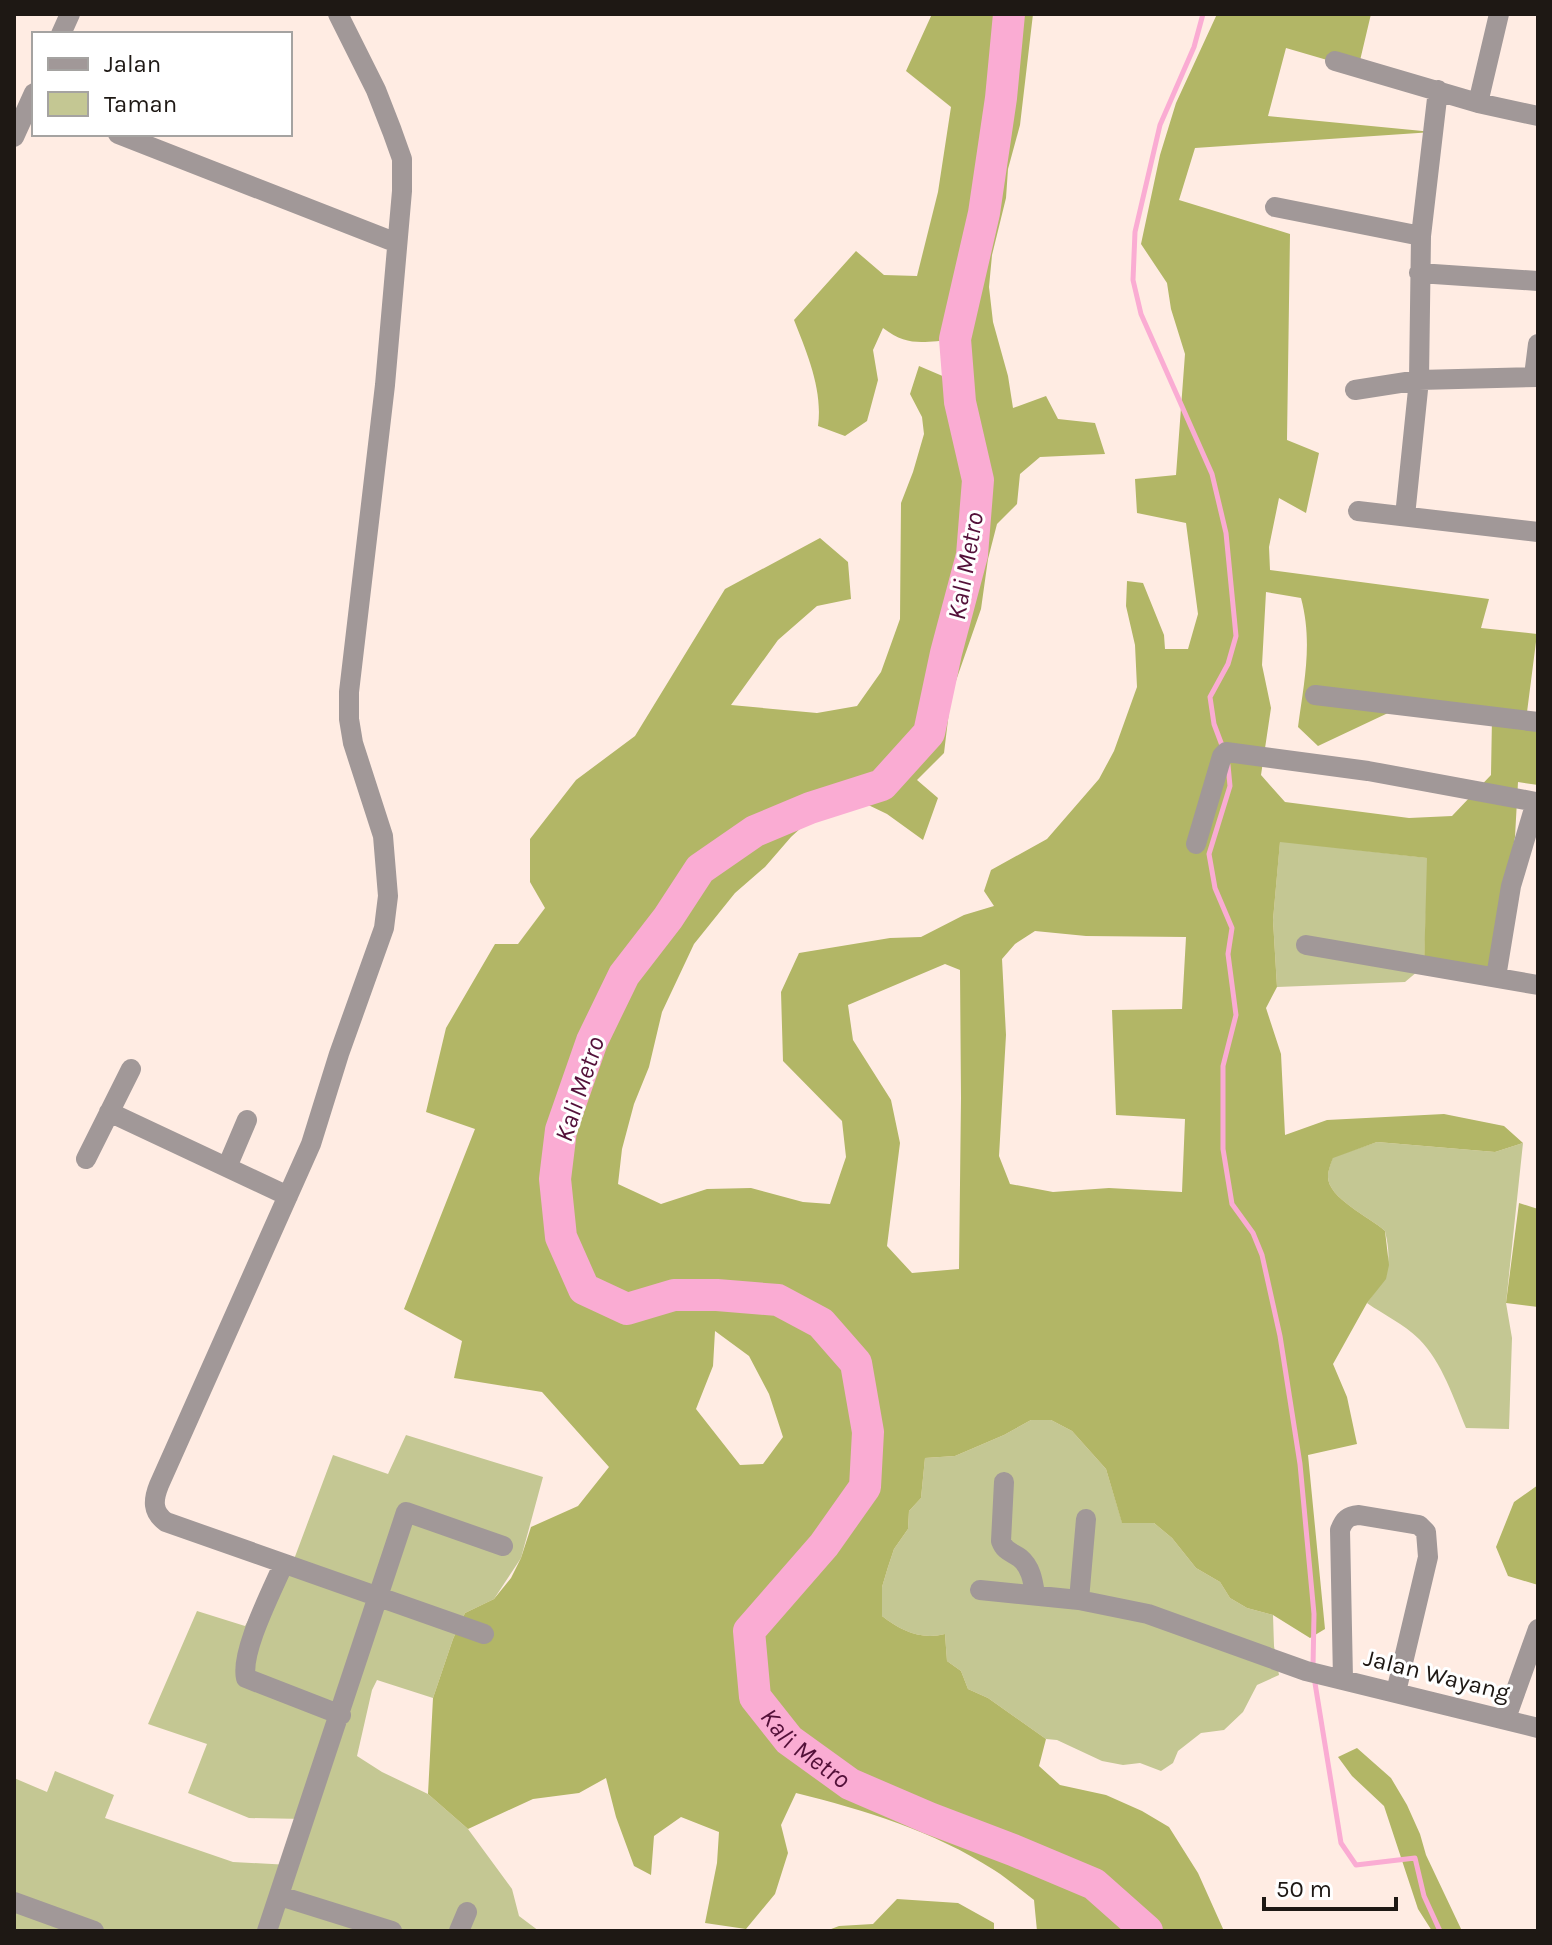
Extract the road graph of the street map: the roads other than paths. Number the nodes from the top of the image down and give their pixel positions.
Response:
1 (338, 14) edge
2 (1499, 14) edge
3 (1335, 61) dead end
4 (1438, 90) junction
5 (32, 100) edge
6 (1478, 103) junction
7 (1538, 116) edge
8 (123, 136) edge
9 (14, 137) edge
10 (1275, 207) dead end
11 (1421, 236) junction
12 (397, 243) junction
13 (1419, 273) junction
14 (1538, 281) edge
15 (1538, 344) edge
16 (1536, 376) edge
17 (1419, 380) junction
18 (1355, 390) dead end
19 (1358, 511) dead end
20 (1405, 516) junction
21 (1538, 532) edge
22 (1315, 695) dead end
23 (1538, 722) edge
24 (1537, 795) edge
25 (1196, 844) dead end
26 (1306, 945) dead end
27 (1496, 977) junction
28 (1538, 985) edge
29 (131, 1069) dead end
30 (109, 1112) junction
31 (247, 1120) dead end
32 (86, 1159) dead end
33 (227, 1167) junction
34 (288, 1196) junction
35 (1004, 1482) dead end
36 (1086, 1519) dead end
37 (503, 1546) dead end
38 (283, 1565) junction
39 (980, 1590) dead end
40 (1035, 1594) junction
41 (378, 1597) junction
42 (1079, 1600) junction
43 (1538, 1629) edge
44 (484, 1634) dead end
45 (1324, 1675) junction
46 (1396, 1692) junction
47 (341, 1715) junction
48 (1506, 1718) junction
49 (1538, 1728) edge
50 (280, 1896) junction
51 (14, 1902) edge
52 (94, 1931) edge
53 (267, 1931) edge
54 (392, 1931) edge

1 - 12 street
2 - 6 street
3 - 4 street
4 - 6 street
4 - 11 street
5 - 9 street
6 - 7 street
8 - 12 street
10 - 11 street
11 - 13 street
12 - 34 street
13 - 14 street
13 - 17 street
15 - 16 street
16 - 17 street
17 - 18 street
17 - 20 street
19 - 20 street
20 - 21 street
22 - 23 street
24 - 25 street
24 - 27 street
26 - 27 street
27 - 28 street
29 - 30 street
30 - 32 street
30 - 33 street
31 - 33 street
33 - 34 street
34 - 38 street
35 - 40 street
36 - 42 street
37 - 41 street
38 - 41 street
38 - 47 street
39 - 40 street, Jalan Wayang
40 - 42 street, Jalan Wayang
41 - 44 street
41 - 47 street
42 - 45 street, Jalan Wayang
43 - 48 street
45 - 46 street, Jalan Wayang
45 - 46 street
46 - 48 street, Jalan Wayang
47 - 50 street
48 - 49 street, Jalan Wayang
50 - 53 street
50 - 54 street
51 - 52 street

